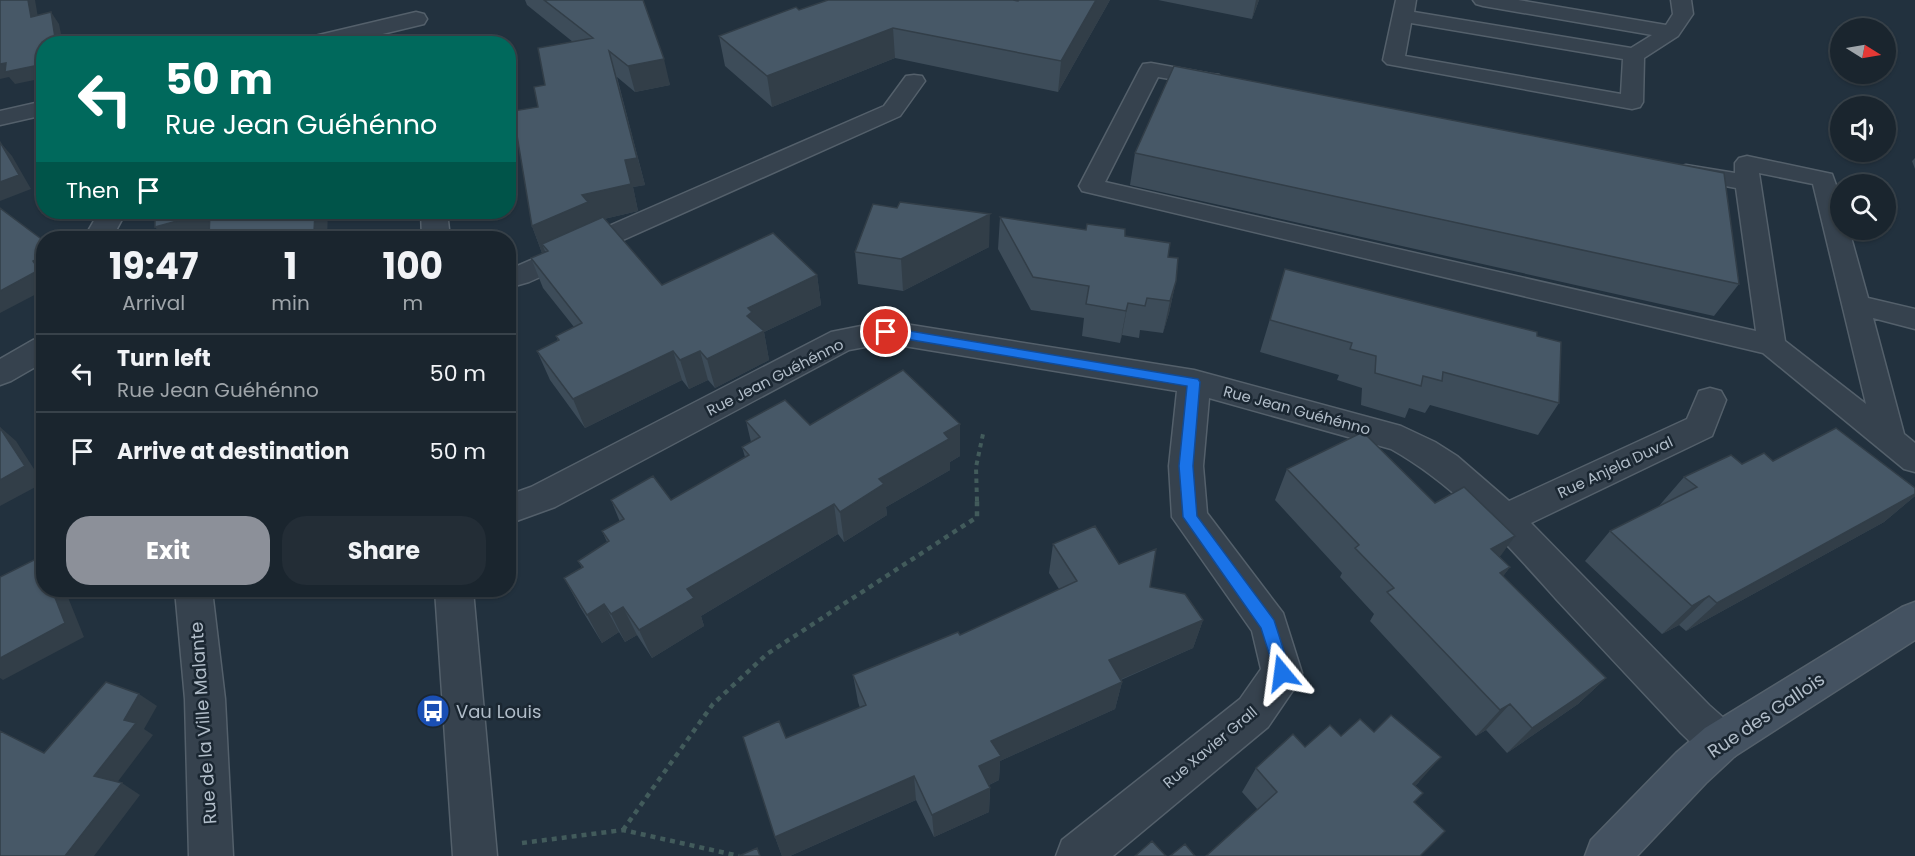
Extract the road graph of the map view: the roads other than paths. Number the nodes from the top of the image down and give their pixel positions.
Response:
1 (1483, 0) edge
2 (1681, 0) edge
3 (1405, 8) edge
4 (415, 9) edge
5 (1671, 32) junction
6 (334, 36) edge
7 (420, 36) edge
8 (1634, 55) junction
9 (914, 81) dead end
10 (1233, 84) edge
11 (36, 110) edge
12 (0, 118) edge
13 (1665, 168) edge
14 (1746, 183) junction
15 (516, 277) edge
16 (1856, 305) junction
17 (1915, 320) edge
18 (1772, 345) junction
19 (36, 353) edge
20 (0, 373) edge
21 (1194, 382) junction
22 (1710, 400) dead end
23 (1890, 440) junction
24 (1915, 460) edge
25 (516, 507) edge
26 (1504, 519) junction
27 (194, 597) edge
28 (455, 597) edge
29 (1915, 619) edge
30 (1720, 742) junction
31 (475, 853) edge
32 (211, 856) edge
33 (1078, 856) edge
34 (1607, 856) edge

1 - 5 lane
2 - 5 lane
3 - 8 lane
3 - 8 lane
4 - 6 street
4 - 7 street
5 - 8 lane
9 - 15 lane
10 - 18 lane
11 - 12 street
13 - 14 lane
14 - 16 lane
14 - 18 lane
16 - 17 lane
16 - 23 lane
18 - 23 lane
19 - 20 street
21 - 25 street, Rue Jean Guéhénno
21 - 26 street, Rue Jean Guéhénno
21 - 33 street, Rue Xavier Grall
22 - 26 street, Rue Anjela Duval
23 - 24 lane
26 - 30 street, Rue Jean Guéhénno
27 - 32 street, Rue de la Ville Malante
28 - 31 street
29 - 30 main road, Rue des Gallois
30 - 34 main road, Rue des Gallois

